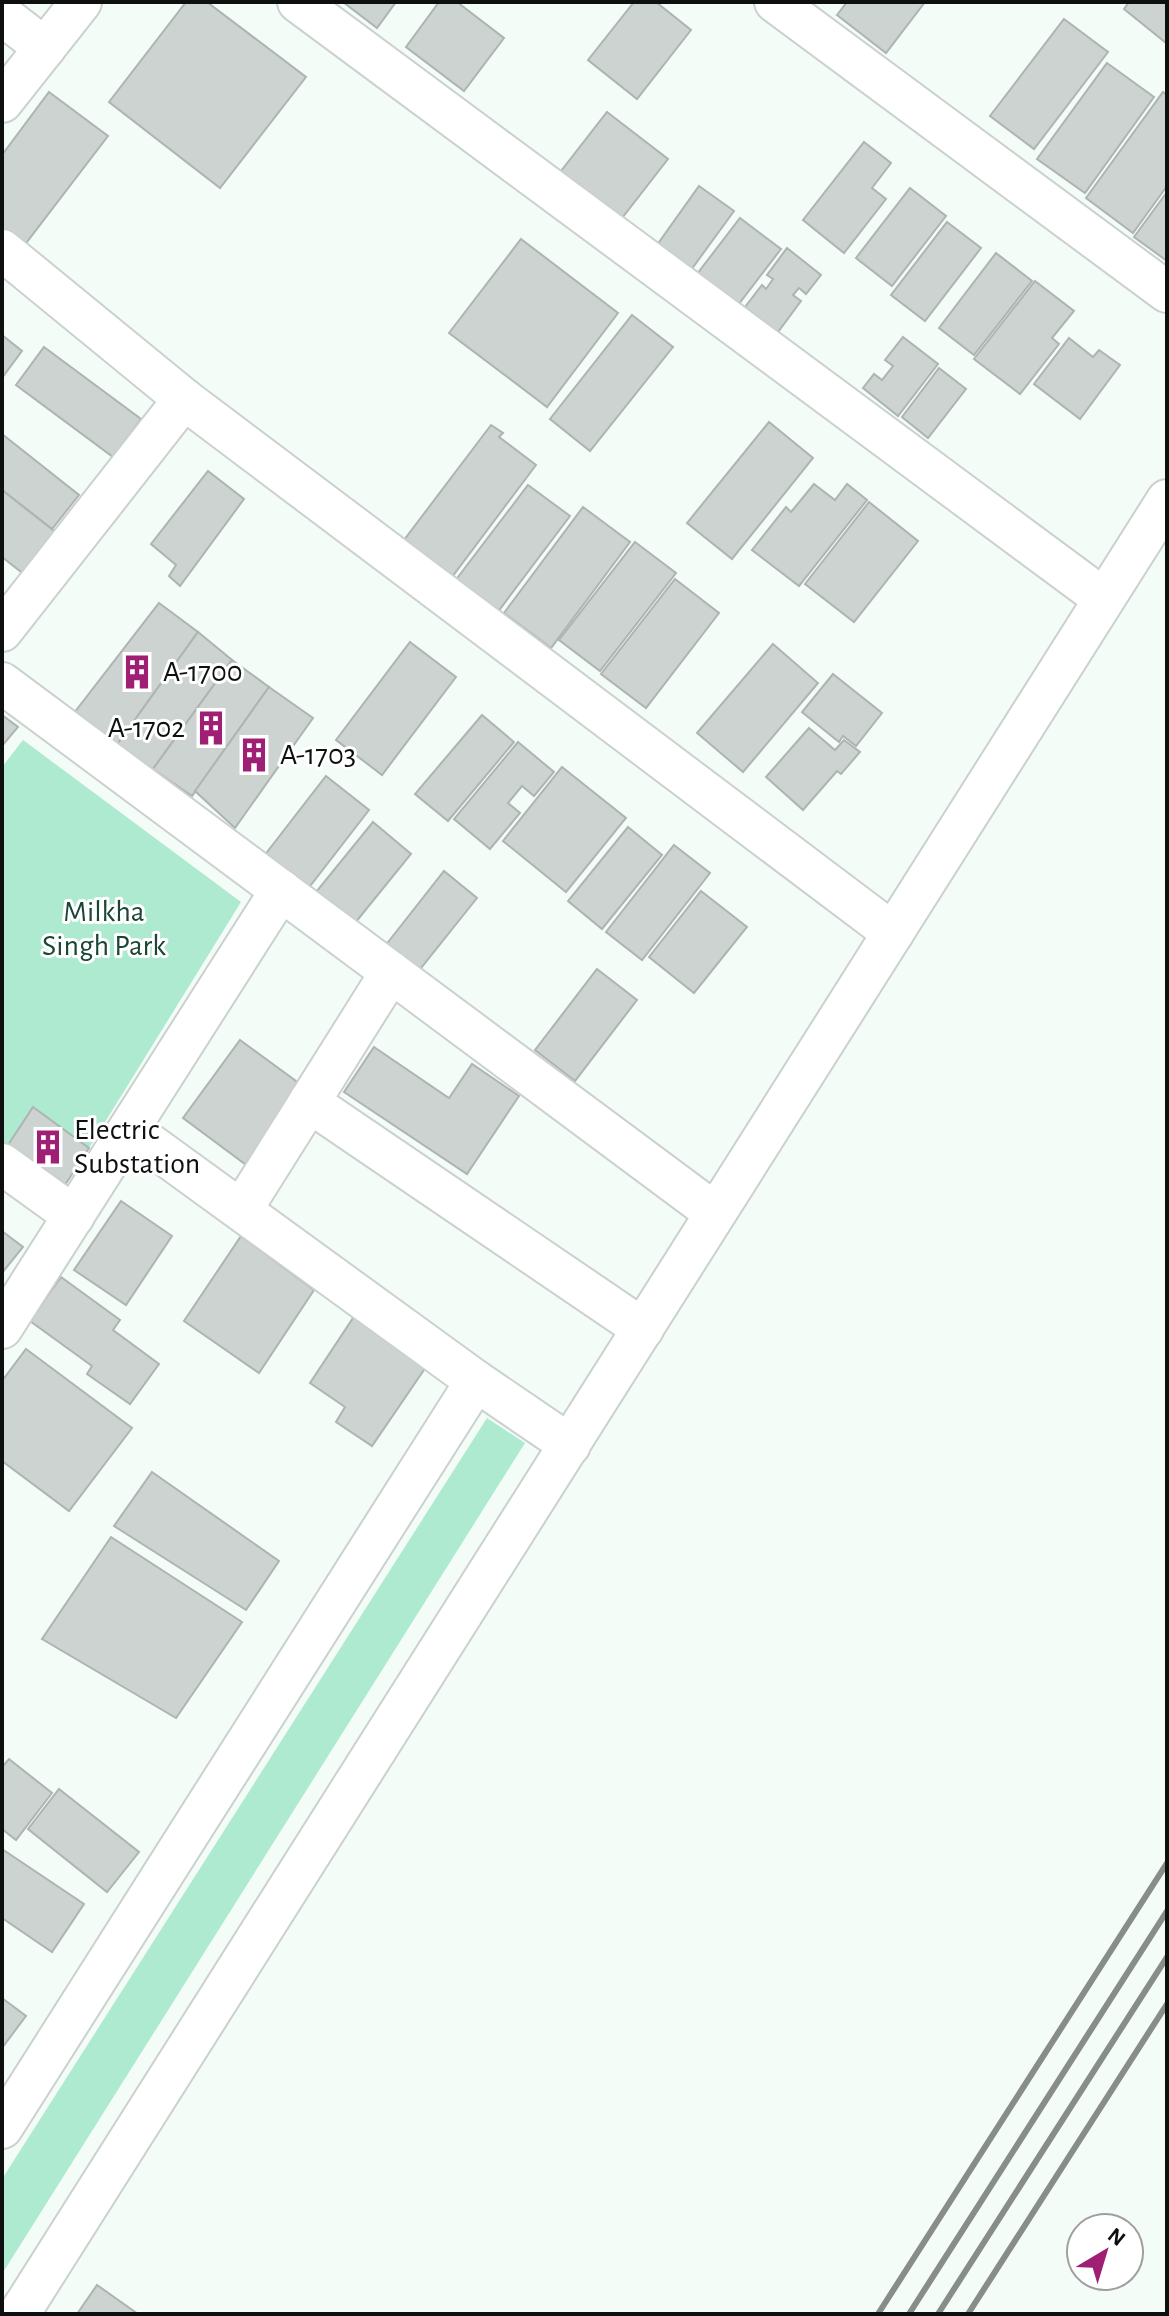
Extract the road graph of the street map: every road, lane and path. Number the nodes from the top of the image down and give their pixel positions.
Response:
1 (81, 2) edge
2 (298, 2) edge
3 (775, 2) edge
4 (2, 15) edge
5 (45, 48) junction
6 (2, 102) edge
7 (2, 250) edge
8 (1167, 292) edge
9 (184, 399) junction
10 (1167, 500) edge
11 (1104, 599) junction
12 (2, 631) edge
13 (2, 683) edge
14 (281, 890) junction
15 (893, 933) junction
16 (391, 972) junction
17 (309, 1102) junction
18 (129, 1129) junction
19 (2, 1164) edge
20 (242, 1209) junction
21 (715, 1213) junction
22 (74, 1216) junction
23 (2, 1328) edge
24 (643, 1329) junction
25 (476, 1381) junction
26 (570, 1445) junction
27 (2, 2128) edge
28 (19, 2314) edge

1 - 5 street
2 - 11 street
3 - 8 street
4 - 5 street
5 - 6 street
7 - 9 street
9 - 12 street
9 - 15 street
10 - 11 street
11 - 15 street
13 - 14 street
14 - 16 street
14 - 18 street
15 - 21 street
16 - 17 street
16 - 21 street
17 - 20 street
17 - 24 street
18 - 20 street
18 - 22 street
19 - 22 street
20 - 25 street
21 - 24 street
22 - 23 street
24 - 26 street
25 - 26 street
25 - 27 street
26 - 28 street

